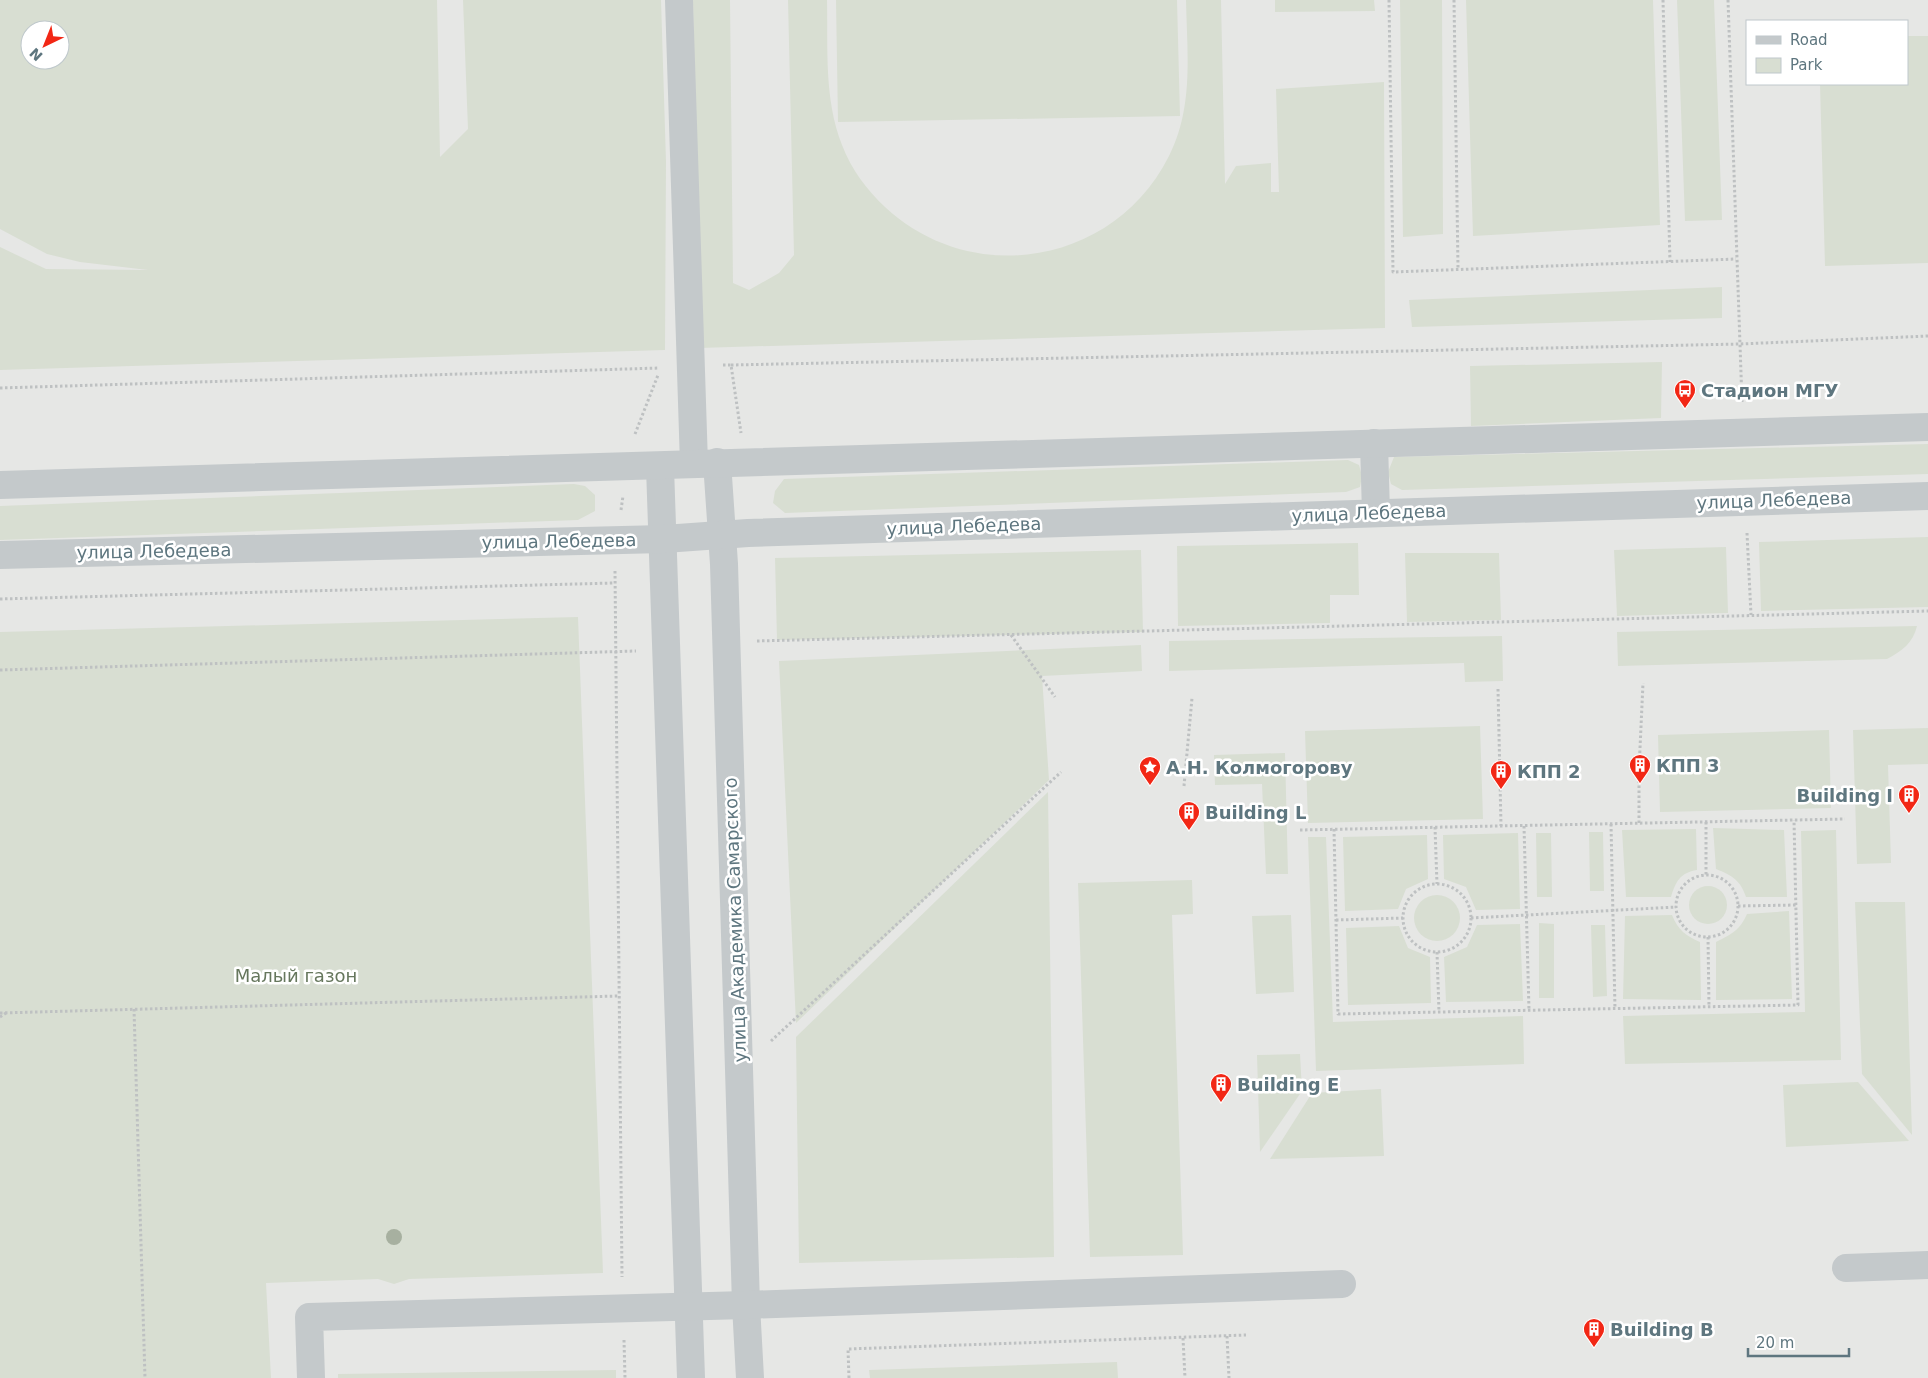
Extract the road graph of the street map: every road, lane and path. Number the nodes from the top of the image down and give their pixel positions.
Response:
1 (679, 0) edge
2 (1389, 0) edge
3 (1454, 0) edge
4 (1663, 0) edge
5 (1728, 0) edge
6 (1736, 260) junction
7 (1670, 262) junction
8 (1458, 268) junction
9 (1928, 336) edge
10 (1740, 344) junction
11 (731, 365) dead end
12 (1928, 427) edge
13 (1374, 444) junction
14 (706, 463) junction
15 (660, 467) junction
16 (0, 485) edge
17 (1928, 496) edge
18 (1376, 513) junction
19 (722, 535) junction
20 (664, 539) junction
21 (0, 555) edge
22 (0, 599) edge
23 (1928, 611) edge
24 (1012, 635) junction
25 (751, 641) dead end
26 (616, 652) junction
27 (0, 670) edge
28 (1643, 683) dead end
29 (1498, 689) dead end
30 (1055, 697) dead end
31 (1192, 698) dead end
32 (1061, 772) dead end
33 (1184, 786) dead end
34 (1845, 819) dead end
35 (1794, 820) junction
36 (1706, 822) junction
37 (1639, 823) junction
38 (1611, 824) junction
39 (1501, 826) junction
40 (1524, 826) junction
41 (1435, 827) junction
42 (1334, 829) junction
43 (1300, 830) dead end
44 (1706, 875) junction
45 (1436, 884) junction
46 (1796, 905) junction
47 (1738, 906) junction
48 (1676, 907) junction
49 (1612, 910) junction
50 (1526, 915) junction
51 (1403, 918) junction
52 (1471, 918) junction
53 (1336, 920) junction
54 (1708, 937) junction
55 (1437, 952) junction
56 (618, 996) junction
57 (1709, 1007) junction
58 (134, 1009) junction
59 (1615, 1009) junction
60 (1528, 1010) junction
61 (1439, 1012) junction
62 (0, 1013) edge
63 (6, 1013) junction
64 (0, 1017) edge
65 (770, 1042) dead end
66 (1928, 1265) edge
67 (1846, 1268) dead end
68 (622, 1280) dead end
69 (1342, 1284) dead end
70 (689, 1305) junction
71 (746, 1305) junction
72 (1227, 1336) junction
73 (1246, 1336) dead end
74 (1183, 1338) junction
75 (145, 1378) edge
76 (311, 1378) edge
77 (691, 1378) edge
78 (750, 1378) edge
79 (849, 1378) edge
80 (1185, 1378) edge
81 (1229, 1378) edge

1 - 14 street, улица Академика Самарского
2 - 8 path
3 - 8 path
4 - 7 path
5 - 6 path
6 - 7 path
6 - 10 path
7 - 8 path
9 - 10 path
10 - 11 path
12 - 13 street
13 - 14 street
13 - 18 street
14 - 15 street
14 - 19 street, улица Академика Самарского
15 - 16 street
15 - 20 street
17 - 18 street, улица Лебедева
18 - 19 street, улица Лебедева
19 - 20 street, улица Лебедева
19 - 71 street, улица Академика Самарского
20 - 21 street, улица Лебедева
20 - 70 street
22 - 26 path
23 - 24 path
24 - 25 path
24 - 30 path
26 - 27 path
26 - 56 path
28 - 37 path
29 - 39 path
31 - 33 path
32 - 65 path
34 - 35 path
35 - 36 path
35 - 46 path
36 - 37 path
36 - 44 path
37 - 38 path
38 - 40 path
38 - 49 path
39 - 40 path
39 - 41 path
40 - 50 path
41 - 42 path
41 - 45 path
42 - 43 path
42 - 53 path
44 - 47 path
44 - 48 path
45 - 51 path
45 - 52 path
46 - 47 path
46 - 57 path
47 - 54 path
48 - 49 path
48 - 54 path
49 - 50 path
49 - 59 path
50 - 52 path
50 - 60 path
51 - 53 path
51 - 55 path
52 - 55 path
53 - 61 path
54 - 57 path
55 - 61 path
56 - 58 path
56 - 68 path
57 - 59 path
58 - 63 path
58 - 75 path
59 - 60 path
60 - 61 path
62 - 63 path
63 - 64 path
66 - 67 street
69 - 71 street
70 - 71 street
70 - 76 street
70 - 77 street
71 - 78 street, улица Академика Самарского
72 - 73 path
72 - 74 path
72 - 81 path
74 - 79 path
74 - 80 path

